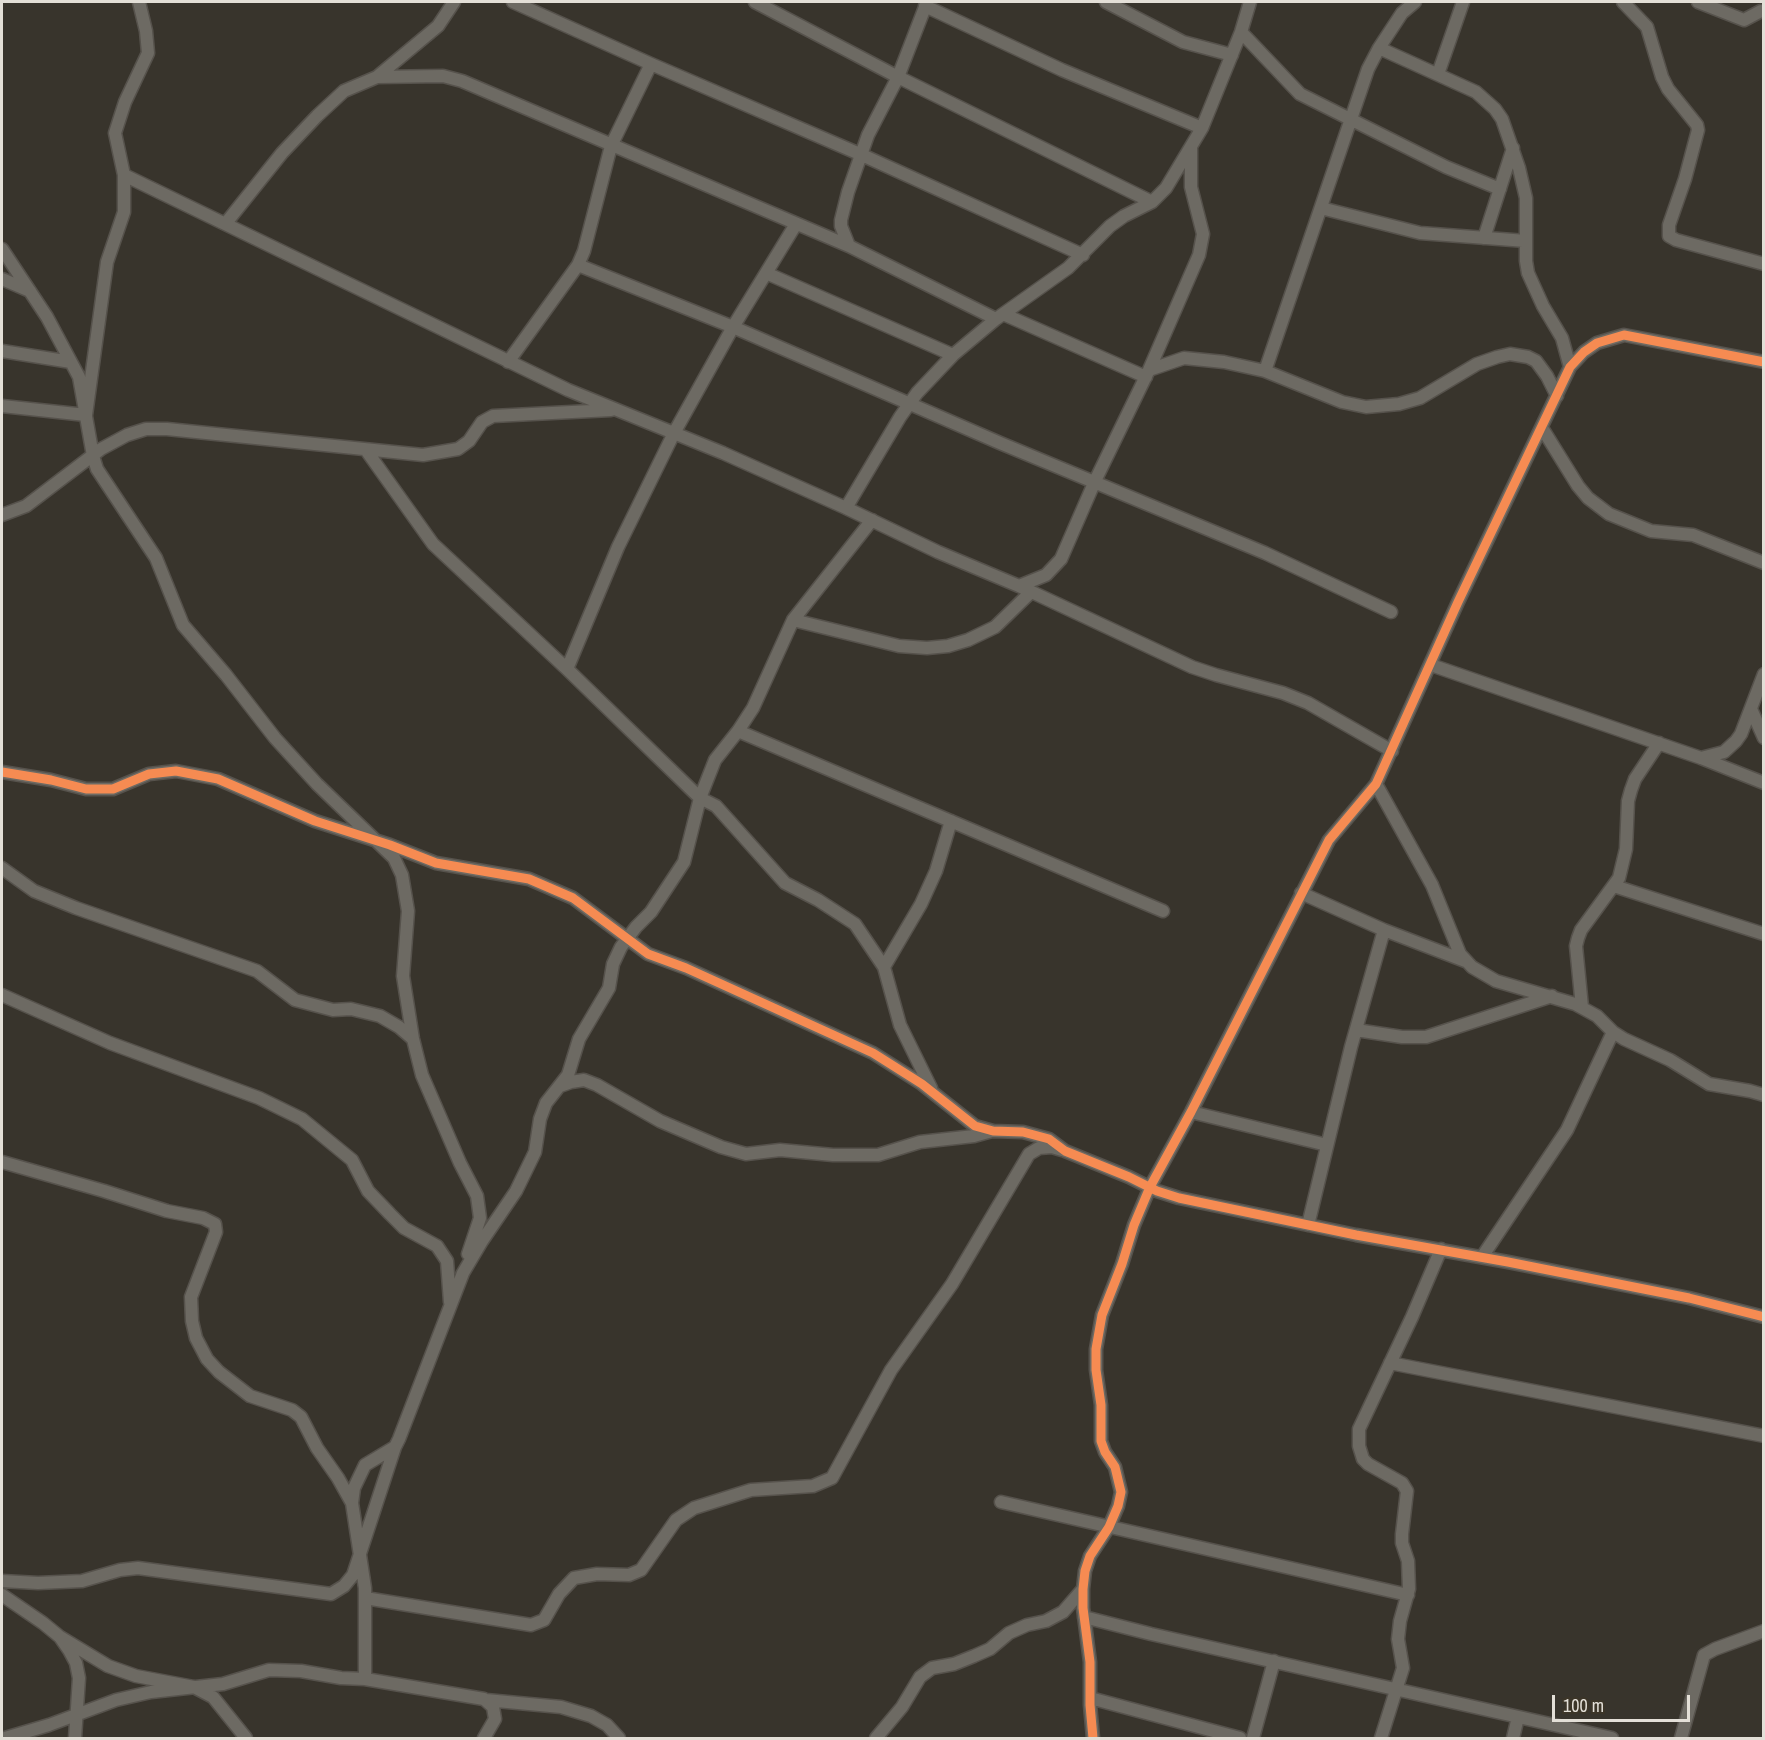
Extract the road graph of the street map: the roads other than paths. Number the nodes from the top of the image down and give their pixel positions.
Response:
1 (139, 2) edge
2 (454, 2) edge
3 (513, 2) edge
4 (755, 2) edge
5 (1106, 2) edge
6 (1250, 2) edge
7 (1415, 2) edge
8 (1463, 2) edge
9 (1623, 2) edge
10 (1698, 2) edge
11 (926, 4) edge
12 (1760, 8) edge
13 (1241, 32) junction
14 (1379, 48) junction
15 (1232, 55) junction
16 (651, 64) junction
17 (1438, 74) junction
18 (377, 77) junction
19 (898, 77) junction
20 (1351, 120) junction
21 (1202, 128) junction
22 (611, 146) junction
23 (1191, 148) junction
24 (1512, 148) junction
25 (862, 155) junction
26 (124, 175) junction
27 (1500, 189) junction
28 (1152, 202) junction
29 (1321, 208) junction
30 (226, 223) junction
31 (796, 224) junction
32 (1484, 238) junction
33 (1526, 241) junction
34 (849, 246) junction
35 (2, 249) edge
36 (1083, 255) junction
37 (1764, 264) edge
38 (578, 265) junction
39 (766, 273) junction
40 (2, 279) edge
41 (30, 291) junction
42 (1000, 317) junction
43 (733, 327) junction
44 (2, 351) edge
45 (953, 355) junction
46 (71, 362) junction
47 (508, 362) junction
48 (1764, 362) edge
49 (1570, 367) junction
50 (1264, 371) junction
51 (1148, 373) junction
52 (1557, 396) junction
53 (909, 404) junction
54 (2, 406) edge
55 (615, 409) junction
56 (86, 415) junction
57 (1542, 428) junction
58 (674, 434) junction
59 (366, 450) junction
60 (93, 456) junction
61 (1095, 481) junction
62 (846, 508) junction
63 (2, 515) edge
64 (872, 519) junction
65 (1764, 563) edge
66 (1019, 586) junction
67 (1031, 592) junction
68 (1391, 612) dead end
69 (793, 620) junction
70 (1431, 665) junction
71 (567, 669) junction
72 (1764, 674) edge
73 (1751, 710) junction
74 (738, 731) junction
75 (1764, 738) edge
76 (1659, 743) junction
77 (1392, 752) junction
78 (1701, 758) junction
79 (2, 772) edge
80 (1764, 783) edge
81 (1376, 784) junction
82 (700, 798) junction
83 (951, 821) junction
84 (376, 841) junction
85 (2, 868) edge
86 (1614, 886) junction
87 (1301, 893) junction
88 (1163, 911) dead end
89 (1384, 930) junction
90 (1764, 934) edge
91 (627, 939) junction
92 (1465, 961) junction
93 (884, 968) junction
94 (2, 995) edge
95 (1551, 996) junction
96 (1582, 1007) junction
97 (1356, 1030) junction
98 (1613, 1032) junction
99 (413, 1039) junction
100 (557, 1087) junction
101 (934, 1094) junction
102 (1764, 1095) edge
103 (1191, 1112) junction
104 (993, 1131) junction
105 (1327, 1145) junction
106 (1065, 1150) junction
107 (2, 1162) edge
108 (1150, 1187) junction
109 (1308, 1225) junction
110 (1441, 1250) junction
111 (1482, 1257) junction
112 (464, 1273) junction
113 (451, 1303) junction
114 (1764, 1317) edge
115 (1390, 1363) junction
116 (1764, 1436) edge
117 (395, 1447) junction
118 (1001, 1502) dead end
119 (352, 1503) junction
120 (1108, 1527) junction
121 (360, 1556) junction
122 (2, 1581) edge
123 (1083, 1589) junction
124 (2, 1595) edge
125 (1408, 1595) junction
126 (365, 1598) junction
127 (1084, 1617) junction
128 (1764, 1630) edge
129 (60, 1637) junction
130 (1274, 1661) junction
131 (365, 1679) junction
132 (194, 1688) junction
133 (1395, 1689) junction
134 (1090, 1698) junction
135 (486, 1700) junction
136 (76, 1714) junction
137 (1518, 1717) junction
138 (5, 1738) edge
139 (75, 1738) edge
140 (246, 1738) edge
141 (484, 1738) edge
142 (619, 1738) edge
143 (876, 1738) edge
144 (1093, 1738) edge
145 (1240, 1738) edge
146 (1253, 1738) edge
147 (1381, 1738) edge
148 (1513, 1738) edge
149 (1612, 1738) edge
150 (1682, 1738) edge

1 - 26 street
2 - 18 street
3 - 16 street
4 - 19 street
5 - 15 street
6 - 13 street
7 - 14 street
8 - 17 street
9 - 37 street
10 - 12 street
11 - 19 street
11 - 21 street
13 - 15 street
13 - 20 street
14 - 17 street
14 - 20 street
15 - 21 street
16 - 22 street
16 - 25 street
17 - 24 street
18 - 22 street
18 - 30 street
19 - 25 street
19 - 28 street
20 - 27 street
20 - 29 street
21 - 23 street
22 - 31 street
22 - 38 street
23 - 28 street
23 - 51 street
24 - 27 street
24 - 33 street
25 - 34 street
25 - 36 street
26 - 30 street
26 - 56 street
27 - 32 street
28 - 36 street
29 - 32 street
29 - 50 street
30 - 47 street
31 - 34 street
31 - 39 street
32 - 33 street
33 - 49 street
34 - 42 street
35 - 41 street
36 - 42 street
38 - 43 street
38 - 47 street
39 - 43 street
39 - 45 street
40 - 41 street
41 - 46 street
42 - 45 street
42 - 51 street
43 - 53 street
43 - 58 street
44 - 46 street
45 - 53 street
46 - 56 street
47 - 55 street
48 - 49 street
49 - 52 street
50 - 51 street
50 - 52 street
51 - 61 street
52 - 57 street
53 - 61 street
53 - 62 street
54 - 56 street
55 - 58 street
55 - 59 street
56 - 60 street
57 - 65 street
57 - 70 street
58 - 62 street
58 - 71 street
59 - 60 street
59 - 71 street
60 - 63 street
60 - 84 street
61 - 66 street
61 - 68 street
62 - 64 street
64 - 66 street
64 - 69 street
66 - 67 street
67 - 69 street
67 - 77 street
69 - 74 street
70 - 76 street
70 - 77 street
71 - 82 street
72 - 73 street
73 - 75 street
73 - 78 street
74 - 82 street
74 - 83 street
76 - 78 street
76 - 86 street
77 - 81 street
78 - 80 street
79 - 84 street
81 - 87 street
81 - 92 street
82 - 91 street
82 - 93 street
83 - 88 street
83 - 93 street
84 - 91 street
84 - 99 street
85 - 99 street
86 - 90 street
86 - 96 street
87 - 89 street
87 - 103 street
89 - 92 street
89 - 97 street
91 - 100 street
91 - 101 street
92 - 95 street
93 - 101 street
94 - 113 street
95 - 96 street
95 - 97 street
96 - 98 street
97 - 105 street
98 - 102 street
98 - 111 street
99 - 112 street
100 - 104 street
100 - 112 street
101 - 104 street
103 - 105 street
103 - 108 street
104 - 106 street
105 - 109 street
106 - 108 street
106 - 126 street
107 - 119 street
108 - 109 street
108 - 120 street
109 - 110 street
110 - 111 street
110 - 115 street
111 - 114 street
112 - 113 street
113 - 117 street
115 - 116 street
115 - 125 street
117 - 119 street
117 - 121 street
118 - 120 street
119 - 121 street
120 - 123 street
120 - 125 street
121 - 122 street
121 - 126 street
123 - 127 street
123 - 143 street
124 - 129 street
125 - 133 street
126 - 131 street
127 - 130 street
127 - 134 street
128 - 150 street
129 - 132 street
129 - 136 street
130 - 133 street
130 - 146 street
131 - 132 street
131 - 135 street
132 - 136 street
132 - 140 street
133 - 137 street
133 - 147 street
134 - 144 street
134 - 145 street
135 - 141 street
135 - 142 street
136 - 138 street
136 - 139 street
137 - 148 street
137 - 149 street

